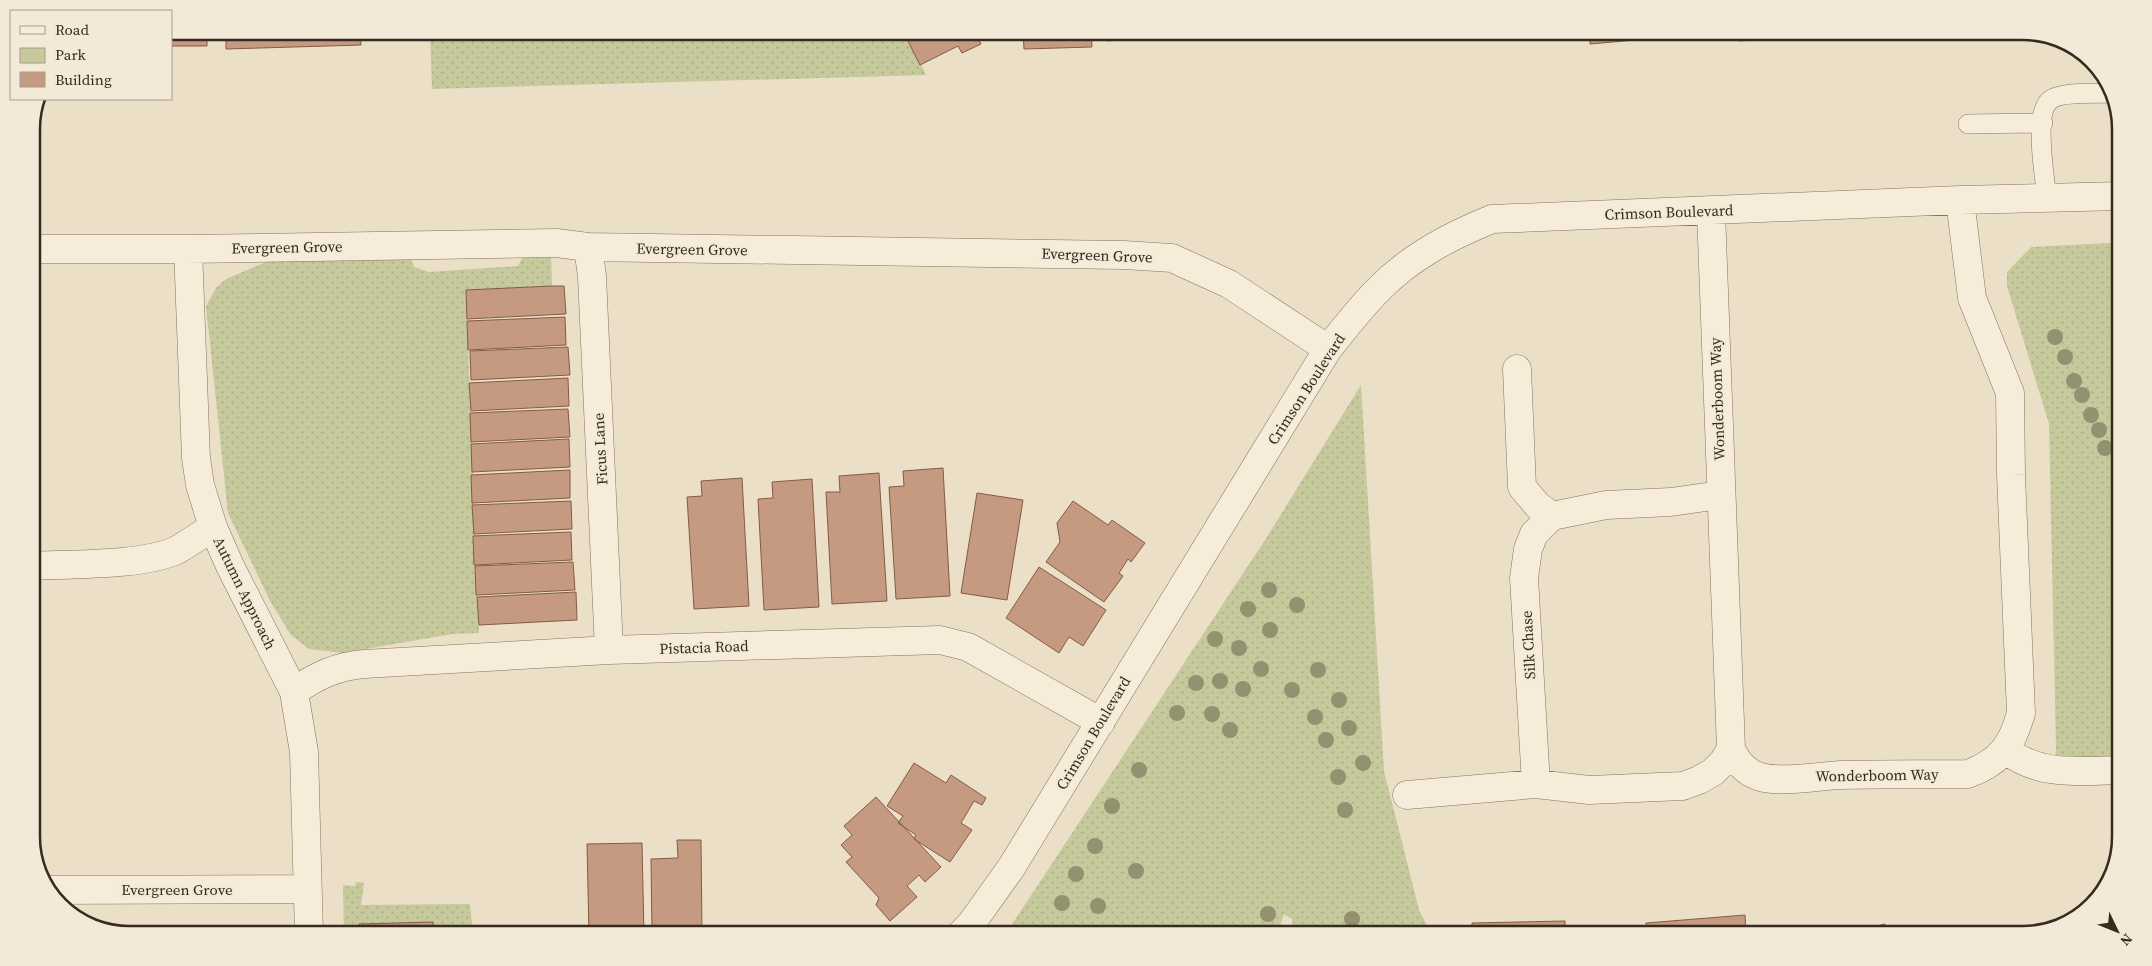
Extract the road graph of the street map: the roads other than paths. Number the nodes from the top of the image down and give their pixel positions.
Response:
1 (2105, 93) edge
2 (2042, 123) junction
3 (1968, 124) dead end
4 (2112, 196) edge
5 (2047, 198) junction
6 (1960, 200) junction
7 (1711, 211) junction
8 (588, 247) junction
9 (40, 249) edge
10 (188, 249) junction
11 (1328, 349) junction
12 (1517, 369) dead end
13 (1720, 495) junction
14 (1552, 516) junction
15 (213, 527) junction
16 (40, 566) edge
17 (609, 650) junction
18 (294, 692) junction
19 (1100, 722) junction
20 (2005, 749) junction
21 (1731, 750) junction
22 (2112, 770) edge
23 (1536, 784) junction
24 (1407, 795) dead end
25 (307, 889) junction
26 (57, 890) edge
27 (309, 926) edge
28 (969, 926) edge

1 - 2 lane
2 - 3 lane
2 - 5 lane
4 - 5 street, Crimson Boulevard
5 - 6 street, Crimson Boulevard
6 - 7 street, Crimson Boulevard
6 - 20 street, Wonderboom Way
7 - 11 street, Crimson Boulevard
7 - 13 street, Wonderboom Way
8 - 10 street, Evergreen Grove
8 - 11 street, Evergreen Grove
8 - 17 street, Ficus Lane
9 - 10 street, Evergreen Grove
10 - 15 street, Autumn Approach
11 - 19 street, Crimson Boulevard
12 - 14 street
13 - 14 street
13 - 21 street, Wonderboom Way
14 - 23 street, Silk Chase
15 - 16 street
15 - 18 street, Autumn Approach
17 - 18 street, Pistacia Road
17 - 19 street, Pistacia Road
18 - 25 street, Autumn Approach
19 - 28 street, Crimson Boulevard
20 - 21 street, Wonderboom Way
20 - 22 street
21 - 23 street
23 - 24 street
25 - 26 street, Evergreen Grove
25 - 27 street, Autumn Approach

